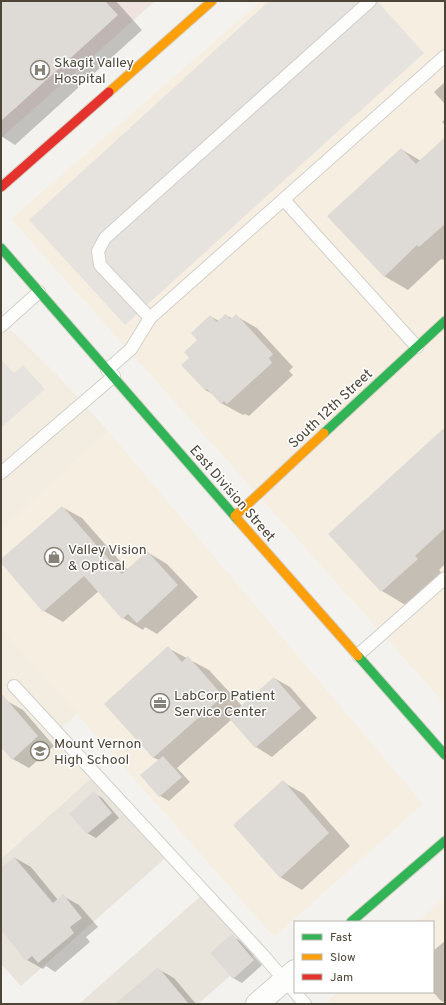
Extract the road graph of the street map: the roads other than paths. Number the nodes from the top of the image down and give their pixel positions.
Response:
1 (370, 1) edge
2 (210, 2) edge
3 (445, 56) edge
4 (1, 186) edge
5 (284, 200) junction
6 (1, 248) edge
7 (39, 292) junction
8 (150, 318) junction
9 (445, 321) edge
10 (1, 326) edge
11 (435, 330) junction
12 (445, 341) edge
13 (417, 347) junction
14 (110, 373) junction
15 (1, 473) edge
16 (234, 516) junction
17 (445, 578) edge
18 (358, 655) junction
19 (14, 686) dead end
20 (445, 755) edge
21 (445, 841) edge
22 (352, 921) edge
23 (290, 975) edge
24 (299, 993) edge
25 (257, 1004) edge
26 (305, 1004) edge

1 - 8 lane
2 - 4 street
3 - 5 lane
5 - 8 lane
5 - 13 lane
6 - 7 street, East Division Street
7 - 10 lane
7 - 14 street, East Division Street
8 - 14 lane
9 - 11 street, South 12th Street
11 - 12 lane
11 - 13 street, South 12th Street
13 - 16 street, South 12th Street
14 - 15 lane
14 - 16 street, East Division Street
16 - 18 street, East Division Street
17 - 18 lane
18 - 20 street, East Division Street
19 - 23 lane
21 - 22 street
23 - 25 street
24 - 26 lane

